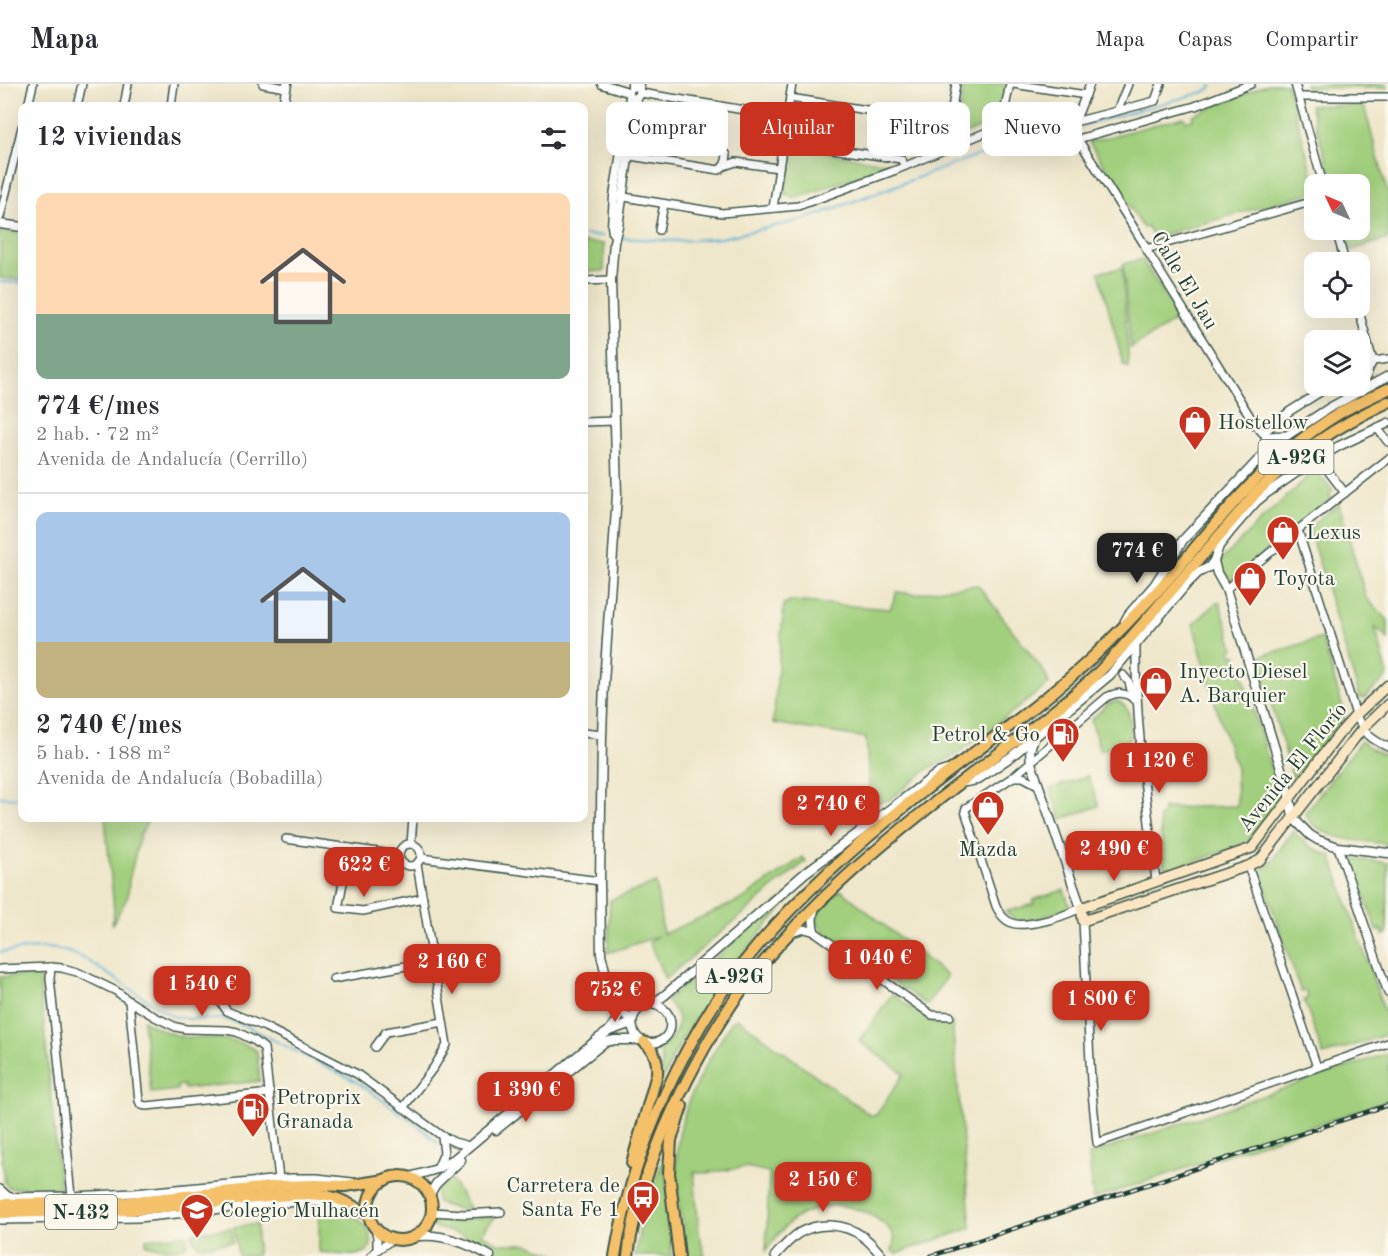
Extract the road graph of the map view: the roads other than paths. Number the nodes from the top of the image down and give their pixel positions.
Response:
1 (33, 84) edge
2 (82, 84) edge
3 (128, 84) edge
4 (174, 84) edge
5 (263, 84) edge
6 (602, 84) edge
7 (792, 84) edge
8 (956, 84) edge
9 (1011, 84) edge
10 (1090, 84) edge
11 (1128, 84) edge
12 (1161, 84) edge
13 (1251, 84) edge
14 (1295, 84) edge
15 (287, 86) edge
16 (635, 90) edge
17 (1086, 95) junction
18 (1299, 97) junction
19 (1388, 97) edge
20 (790, 98) junction
21 (29, 102) edge
22 (78, 102) edge
23 (125, 102) edge
24 (172, 102) edge
25 (284, 102) edge
26 (789, 102) edge
27 (953, 102) edge
28 (1007, 102) edge
29 (1082, 105) edge
30 (740, 109) edge
31 (867, 110) edge
32 (1117, 111) junction
33 (1082, 120) edge
34 (18, 143) edge
35 (855, 152) edge
36 (625, 156) joint
37 (727, 156) edge
38 (728, 156) edge
39 (781, 156) edge
40 (930, 156) edge
41 (736, 162) junction
42 (724, 166) junction
43 (905, 166) junction
44 (778, 168) junction
45 (1320, 174) edge
46 (618, 196) junction
47 (664, 204) junction
48 (1304, 204) edge
49 (773, 208) junction
50 (0, 217) edge
51 (0, 224) edge
52 (18, 226) edge
53 (659, 230) dead end
54 (1146, 249) junction
55 (611, 280) junction
56 (588, 281) edge
57 (1361, 318) edge
58 (1388, 360) edge
59 (1373, 362) junction
60 (1370, 364) edge
61 (1370, 368) edge
62 (1388, 376) edge
63 (1370, 385) edge
64 (1388, 389) edge
65 (1314, 396) edge
66 (1350, 396) edge
67 (1362, 402) junction
68 (1388, 402) edge
69 (1329, 408) junction
70 (615, 421) junction
71 (588, 422) edge
72 (1388, 423) edge
73 (1377, 428) junction
74 (1265, 435) junction
75 (1288, 435) junction
76 (1388, 442) edge
77 (1263, 456) junction
78 (1319, 459) junction
79 (1388, 459) edge
80 (1345, 493) junction
81 (1239, 513) junction
82 (1234, 528) junction
83 (1298, 530) junction
84 (1188, 535) junction
85 (1177, 550) junction
86 (1211, 550) junction
87 (1193, 569) junction
88 (1224, 585) junction
89 (1119, 632) junction
90 (1136, 644) junction
91 (1135, 665) junction
92 (1110, 675) junction
93 (1123, 675) junction
94 (1388, 685) edge
95 (1133, 699) junction
96 (1388, 704) edge
97 (1137, 710) junction
98 (1064, 715) junction
99 (1356, 715) junction
100 (1042, 721) junction
101 (1362, 729) junction
102 (588, 733) edge
103 (602, 735) junction
104 (1034, 739) junction
105 (1388, 747) edge
106 (1012, 756) junction
107 (1031, 763) junction
108 (956, 766) junction
109 (1013, 777) junction
110 (959, 784) junction
111 (1038, 785) junction
112 (1290, 798) junction
113 (1293, 817) junction
114 (413, 822) edge
115 (286, 839) dead end
116 (411, 844) junction
117 (1338, 847) junction
118 (350, 848) junction
119 (1243, 852) junction
120 (1388, 854) edge
121 (399, 855) junction
122 (419, 861) junction
123 (1248, 866) junction
124 (600, 881) junction
125 (1156, 881) junction
126 (1161, 895) junction
127 (423, 898) junction
128 (817, 904) junction
129 (1081, 908) junction
130 (1083, 921) junction
131 (815, 932) junction
132 (789, 934) junction
133 (434, 961) junction
134 (51, 967) junction
135 (0, 969) edge
136 (333, 979) dead end
137 (1388, 993) edge
138 (219, 1000) dead end
139 (129, 1001) junction
140 (617, 1004) junction
141 (651, 1004) junction
142 (640, 1008) junction
143 (950, 1016) dead end
144 (632, 1021) junction
145 (443, 1022) junction
146 (609, 1031) junction
147 (642, 1041) junction
148 (1388, 1043) edge
149 (375, 1047) dead end
150 (1317, 1068) junction
151 (688, 1079) junction
152 (270, 1093) junction
153 (403, 1108) junction
154 (442, 1136) junction
155 (469, 1146) junction
156 (437, 1169) junction
157 (410, 1177) junction
158 (279, 1179) junction
159 (385, 1180) junction
160 (360, 1184) junction
161 (0, 1189) edge
162 (430, 1194) junction
163 (72, 1196) junction
164 (0, 1197) edge
165 (9, 1197) junction
166 (0, 1204) edge
167 (352, 1207) junction
168 (625, 1211) junction
169 (432, 1212) junction
170 (501, 1212) dead end
171 (0, 1213) edge
172 (369, 1215) junction
173 (0, 1220) edge
174 (375, 1228) junction
175 (413, 1237) junction
176 (393, 1239) junction
177 (374, 1253) edge
178 (489, 1256) edge
179 (615, 1256) edge
180 (628, 1256) edge
181 (681, 1256) edge
182 (775, 1256) edge
183 (882, 1256) edge

1 - 21 street
2 - 22 street
3 - 23 street
4 - 24 street
5 - 15 street
6 - 16 street
7 - 20 street
8 - 27 street
9 - 17 street
9 - 28 street
10 - 17 street
11 - 32 street
12 - 32 street
13 - 54 street, Calle El Jau
14 - 18 street
15 - 25 street
16 - 30 street
17 - 29 street
18 - 19 street
18 - 45 street
20 - 26 street
20 - 31 street
32 - 33 street
34 - 50 street
35 - 43 street
36 - 42 street
36 - 46 street
37 - 42 street
38 - 41 street
39 - 44 street
40 - 43 street
41 - 42 street
41 - 44 street
43 - 49 street
44 - 49 street
46 - 47 street
46 - 55 street
47 - 49 street
47 - 53 street
48 - 54 street
51 - 52 street
54 - 74 street, Calle El Jau
55 - 56 street
55 - 70 street
57 - 59 street
58 - 59 street
59 - 60 street
59 - 61 street
62 - 63 street
64 - 67 highway, A-92G
65 - 74 street
66 - 69 street
67 - 69 street
67 - 86 highway, A-92G
68 - 81 highway, A-92G
69 - 75 street
70 - 71 street
70 - 103 street
72 - 73 street
73 - 76 street
73 - 78 street
74 - 75 street
74 - 77 street
75 - 77 street
77 - 84 street
78 - 80 street
78 - 82 street
79 - 80 street
80 - 83 street
81 - 82 street
81 - 86 highway, A-92G
82 - 86 street
83 - 88 street
83 - 99 street
84 - 85 street
84 - 86 street
85 - 87 street
85 - 89 street
86 - 87 highway, A-92G
86 - 87 street
86 - 88 street
87 - 88 street
87 - 89 highway, A-92G
87 - 90 street
87 - 100 highway, A-92G
88 - 112 street
89 - 108 highway, A-92G
90 - 91 street
90 - 92 street
91 - 93 street
91 - 97 street
92 - 93 street
92 - 98 street
93 - 95 street
94 - 99 main road, Avenida El Florío
95 - 97 street
95 - 107 street
96 - 101 main road, Avenida El Florío
97 - 125 street
98 - 100 street
98 - 104 street
99 - 101 street
99 - 112 main road, Avenida El Florío
100 - 110 highway, A-92G
101 - 105 street
101 - 113 main road, Avenida El Florío
102 - 103 street
103 - 124 street
104 - 106 street
104 - 107 street
106 - 107 street
106 - 110 street
107 - 109 street
107 - 111 street
108 - 141 street
108 - 168 highway, A-92G
109 - 111 street
109 - 129 street
110 - 128 highway, A-92G
111 - 129 street
112 - 113 street
112 - 119 main road, Avenida El Florío
113 - 117 street
113 - 123 main road, Avenida El Florío
114 - 116 street
115 - 118 street
116 - 121 street
116 - 122 street
117 - 120 street
117 - 137 street
118 - 121 street
118 - 127 street
119 - 123 main road
119 - 125 main road, Avenida El Florío
121 - 122 street
122 - 124 street
122 - 127 street
123 - 126 main road, Avenida El Florío
123 - 150 street
124 - 140 street
125 - 126 main road
125 - 129 main road, Avenida El Florío
126 - 130 main road, Avenida El Florío
127 - 133 street
128 - 131 street
128 - 132 highway, A-92G
129 - 130 main road
130 - 150 street
131 - 132 street
131 - 143 street
132 - 151 highway, A-92G
133 - 136 street
133 - 145 street
134 - 135 street
134 - 139 street
134 - 163 street
138 - 153 street
139 - 152 street
139 - 152 street
140 - 142 street
140 - 144 street
140 - 146 street
141 - 142 street
141 - 147 street
142 - 144 street
144 - 146 street
144 - 147 street
145 - 149 street
145 - 153 street
146 - 155 street
147 - 162 street
147 - 168 highway
148 - 150 street
151 - 180 highway, A-92G
151 - 181 highway
152 - 158 street
153 - 154 street
154 - 155 street
154 - 156 street
155 - 156 street
156 - 157 street
157 - 159 highway, N-432
157 - 162 highway
158 - 160 street
158 - 163 street
159 - 160 highway, N-432
159 - 172 highway
160 - 166 highway, N-432
161 - 165 street
162 - 169 highway
163 - 165 street
164 - 165 street
167 - 171 highway, N-432
167 - 172 highway, N-432
167 - 173 street
168 - 179 highway, A-92G
169 - 170 street
169 - 175 highway
172 - 174 highway
174 - 176 highway
174 - 177 street
175 - 176 highway
175 - 178 street
176 - 177 street
182 - 183 street

